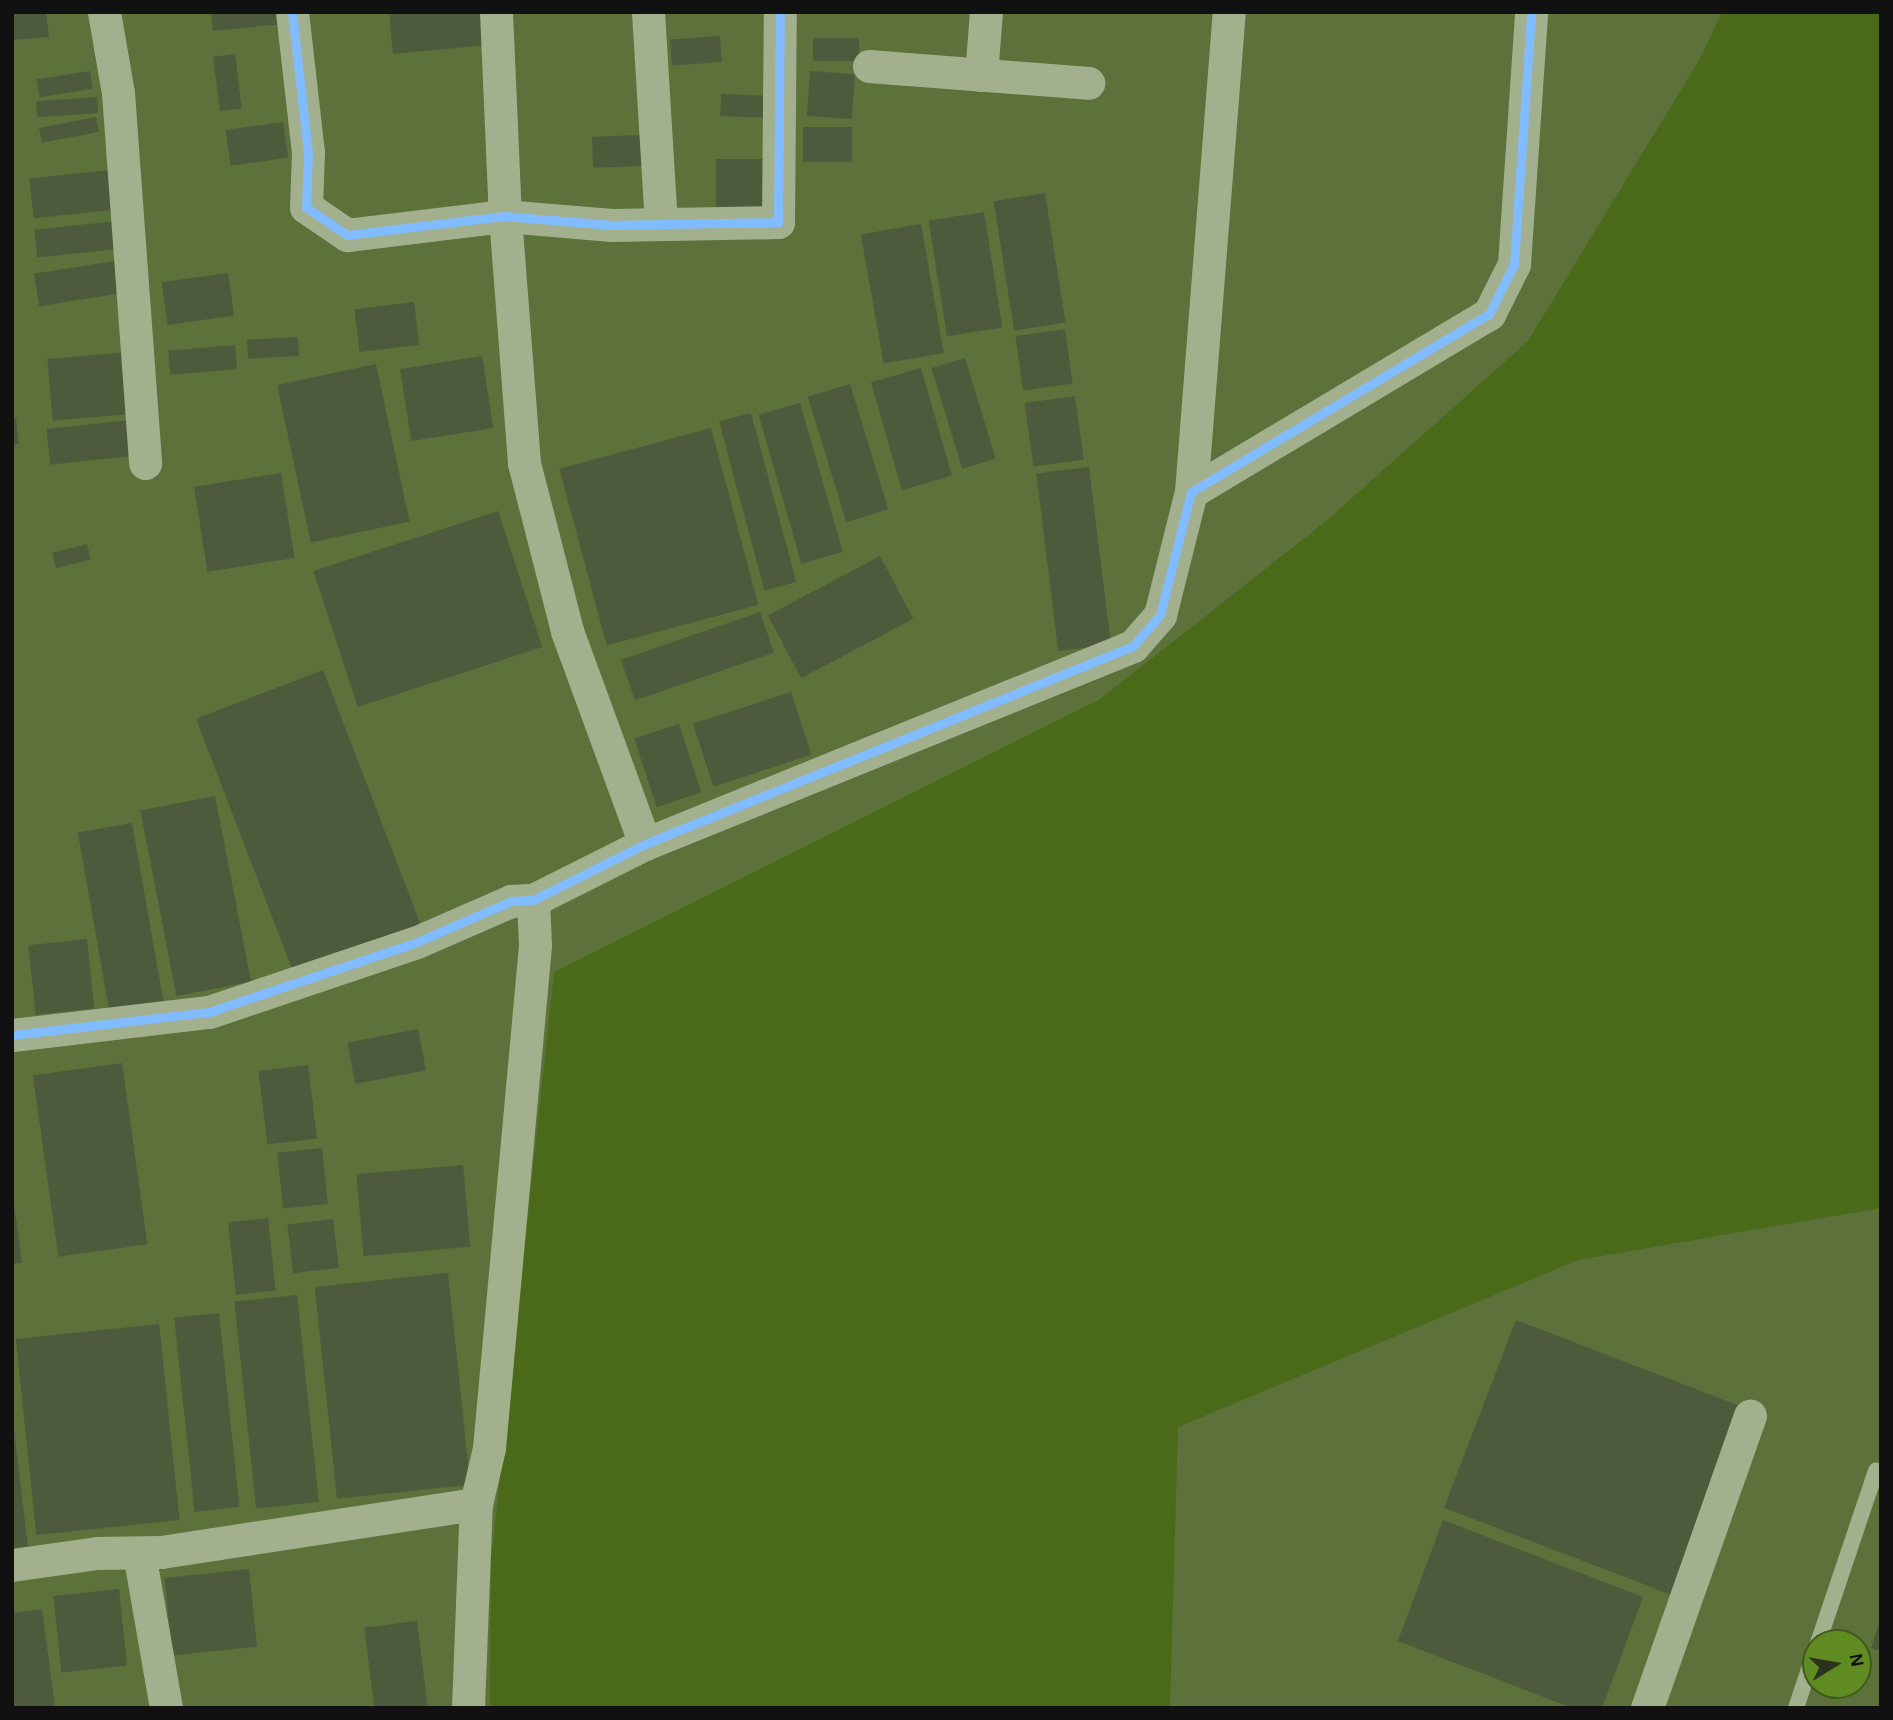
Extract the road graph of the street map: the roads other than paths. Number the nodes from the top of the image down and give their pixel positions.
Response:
1 (104, 12) edge
2 (292, 12) edge
3 (496, 12) edge
4 (648, 12) edge
5 (780, 12) edge
6 (986, 12) edge
7 (1229, 12) edge
8 (1531, 12) edge
9 (869, 66) dead end
10 (981, 75) junction
11 (1088, 83) dead end
12 (505, 216) junction
13 (661, 222) junction
14 (145, 463) dead end
15 (1191, 492) junction
16 (645, 844) junction
17 (533, 900) junction
18 (12, 1035) edge
19 (1750, 1416) dead end
20 (1876, 1471) dead end
21 (476, 1504) junction
22 (139, 1553) junction
23 (12, 1565) edge
24 (1822, 1629) edge
25 (1802, 1690) edge
26 (166, 1708) edge
27 (468, 1708) edge
28 (1647, 1708) edge
29 (1796, 1708) edge

1 - 14 street
2 - 12 street
3 - 12 street
4 - 13 street
5 - 13 street
6 - 10 street
7 - 15 street
8 - 15 street
9 - 10 street
10 - 11 street
12 - 13 street
12 - 16 street
15 - 16 street
16 - 17 street
17 - 18 street
17 - 21 street
19 - 28 street
20 - 24 lane
21 - 22 street
21 - 27 street
22 - 23 street
22 - 26 street
25 - 29 lane

